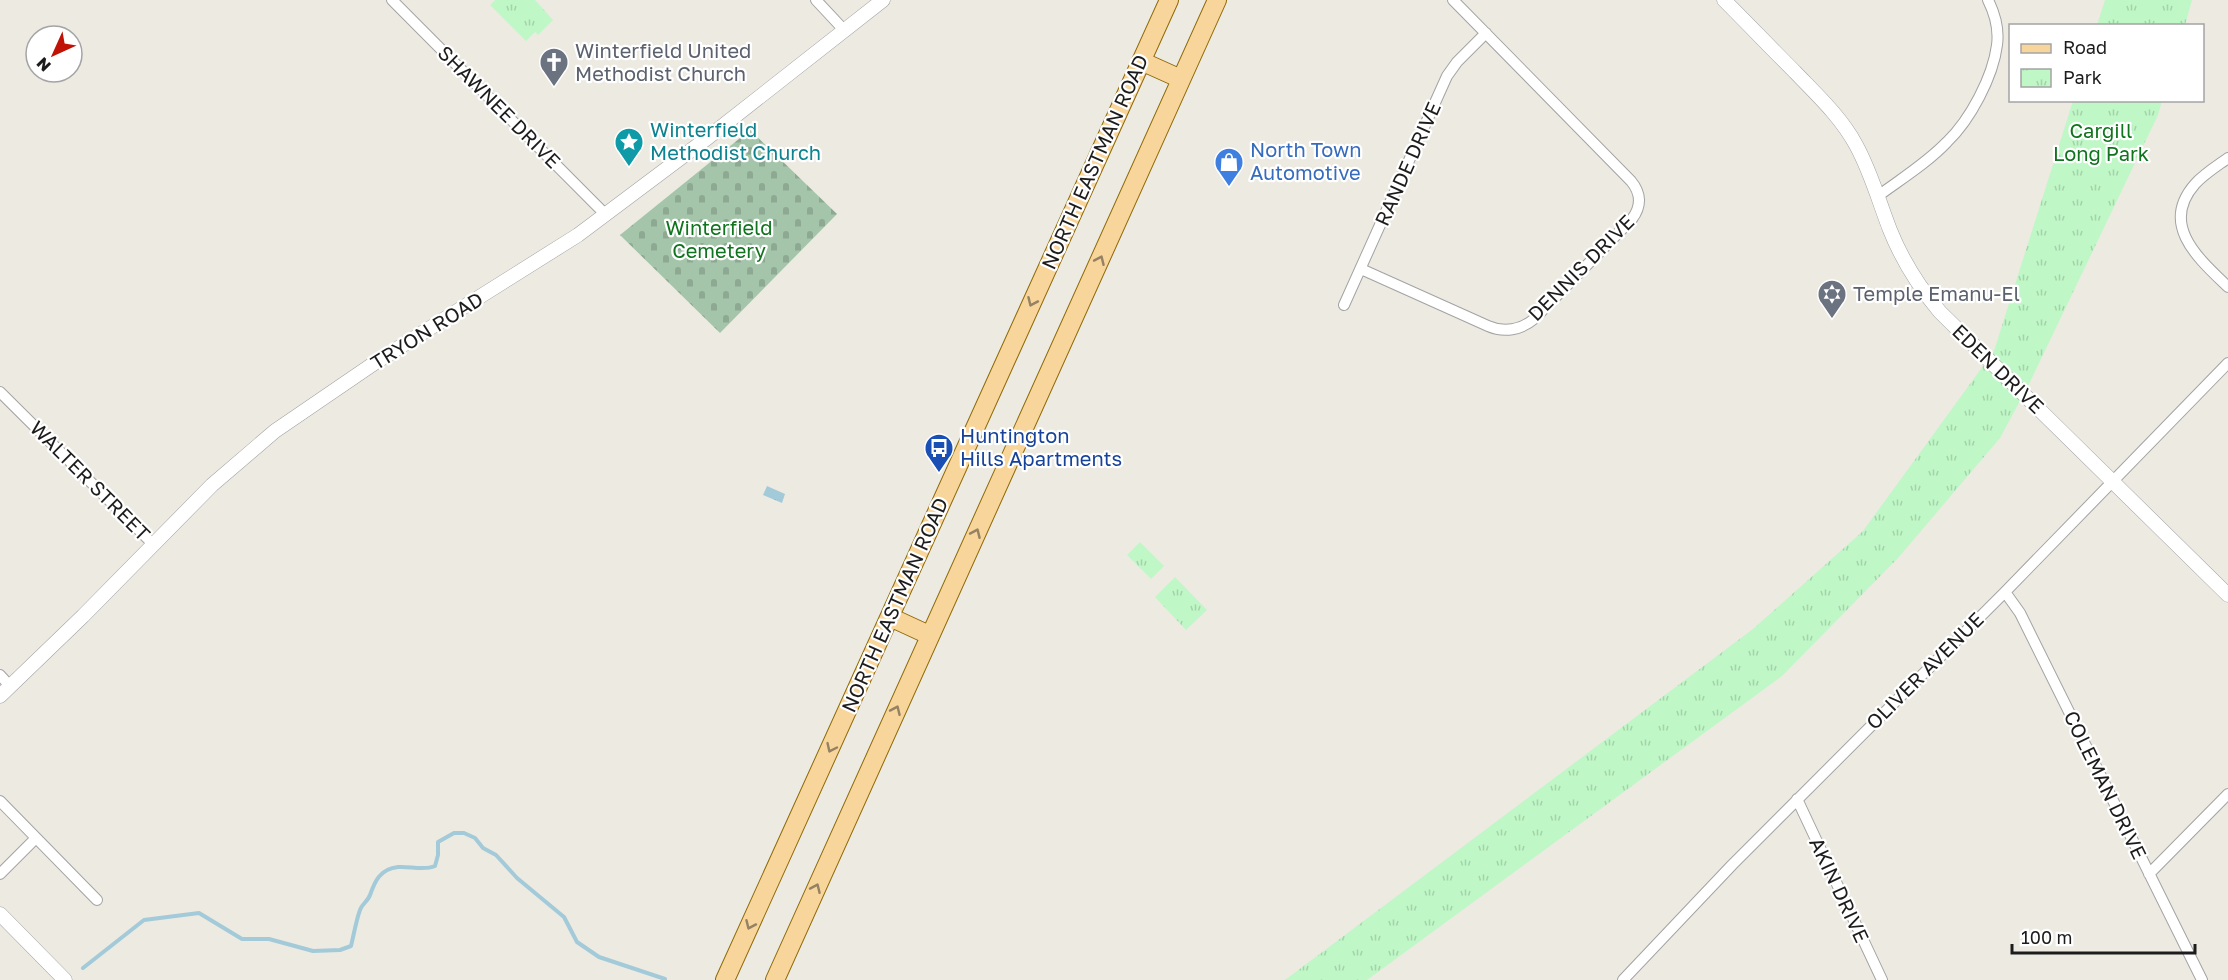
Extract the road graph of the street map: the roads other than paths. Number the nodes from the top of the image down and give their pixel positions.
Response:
1 (392, 0) edge
2 (816, 0) edge
3 (883, 0) edge
4 (1168, 0) edge
5 (1217, 0) edge
6 (1453, 0) edge
7 (1724, 0) edge
8 (1988, 0) edge
9 (844, 30) junction
10 (1486, 33) junction
11 (1142, 61) junction
12 (1181, 80) junction
13 (2228, 158) edge
14 (1878, 196) junction
15 (606, 214) junction
16 (1361, 268) junction
17 (2228, 287) edge
18 (1344, 305) dead end
19 (2228, 363) edge
20 (0, 392) edge
21 (2113, 482) junction
22 (154, 545) junction
23 (2005, 592) junction
24 (2228, 595) edge
25 (890, 617) junction
26 (929, 635) junction
27 (0, 675) edge
28 (5, 691) edge
29 (2228, 794) edge
30 (1797, 799) junction
31 (0, 801) edge
32 (36, 838) junction
33 (0, 874) edge
34 (2149, 874) junction
35 (97, 900) dead end
36 (0, 914) edge
37 (65, 980) edge
38 (725, 980) edge
39 (775, 980) edge
40 (1623, 980) edge
41 (1882, 980) edge
42 (2202, 980) edge

1 - 15 street, SHAWNEE DRIVE
2 - 9 street
3 - 9 street, TRYON ROAD
4 - 11 main road, NORTH EASTMAN ROAD
5 - 12 main road
6 - 10 street, DENNIS DRIVE
7 - 14 street, EDEN DRIVE
8 - 14 street
9 - 15 street, TRYON ROAD
10 - 16 street, RANDE DRIVE
10 - 16 street, DENNIS DRIVE
11 - 12 main road
11 -> 25 main road, NORTH EASTMAN ROAD
26 -> 12 main road
13 - 17 street
14 - 21 street, EDEN DRIVE
15 - 22 street, TRYON ROAD
16 - 18 street, RANDE DRIVE
19 - 21 street, OLIVER AVENUE
20 - 22 street, WALTER STREET
21 - 23 street, OLIVER AVENUE
21 - 24 street, EDEN DRIVE
22 - 28 street, TRYON ROAD
23 - 30 street, OLIVER AVENUE
23 - 34 street, COLEMAN DRIVE
25 - 26 main road
25 -> 38 main road, NORTH EASTMAN ROAD
39 -> 26 main road
27 - 28 street
29 - 34 street
30 - 40 street, OLIVER AVENUE
30 - 41 street, AKIN DRIVE
31 - 32 street
32 - 33 street
32 - 35 street
34 - 42 street, COLEMAN DRIVE
36 - 37 street

